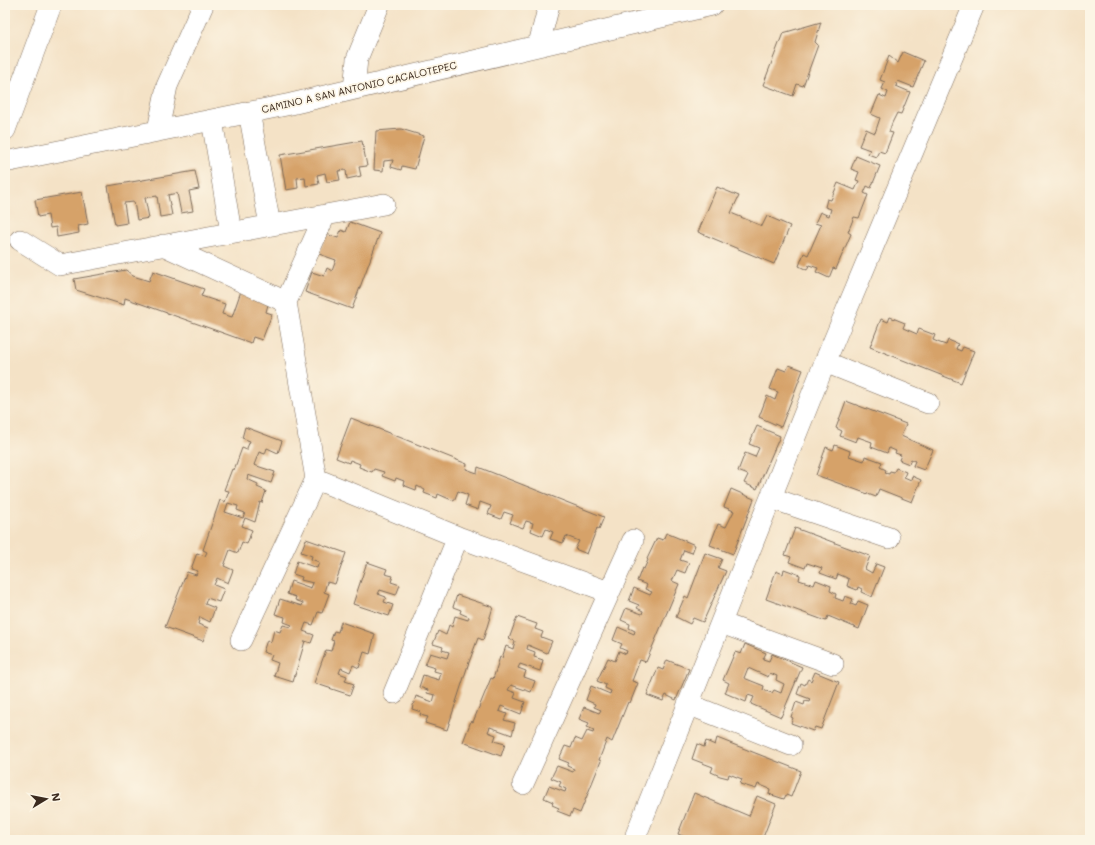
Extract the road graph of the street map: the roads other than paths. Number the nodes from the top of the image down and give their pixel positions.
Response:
1 (51, 5) edge
2 (203, 5) edge
3 (379, 5) edge
4 (549, 5) edge
5 (709, 5) edge
6 (974, 5) edge
7 (539, 44) junction
8 (354, 89) junction
9 (248, 112) junction
10 (212, 120) junction
11 (5, 130) edge
12 (158, 130) junction
13 (5, 162) edge
14 (384, 204) dead end
15 (325, 215) junction
16 (270, 225) junction
17 (231, 232) junction
18 (20, 240) dead end
19 (163, 245) junction
20 (286, 302) junction
21 (826, 362) junction
22 (928, 403) dead end
23 (316, 479) junction
24 (771, 498) junction
25 (458, 537) junction
26 (889, 538) dead end
27 (633, 540) dead end
28 (609, 592) junction
29 (721, 624) junction
30 (241, 640) dead end
31 (833, 664) dead end
32 (394, 693) dead end
33 (688, 704) junction
34 (791, 745) dead end
35 (523, 784) dead end
36 (636, 835) dead end

1 - 11 street
2 - 12 street
3 - 8 street
4 - 7 street
5 - 7 street, CAMINO A SAN ANTONIO CACALOTEPEC
6 - 21 street
7 - 8 street, CAMINO A SAN ANTONIO CACALOTEPEC
8 - 9 street, CAMINO A SAN ANTONIO CACALOTEPEC
9 - 10 street, CAMINO A SAN ANTONIO CACALOTEPEC
9 - 16 street
10 - 12 street, CAMINO A SAN ANTONIO CACALOTEPEC
10 - 17 street
12 - 13 street, CAMINO A SAN ANTONIO CACALOTEPEC
14 - 15 street
15 - 16 street
15 - 20 street
16 - 17 street
17 - 19 street
18 - 19 street
19 - 20 street
20 - 23 street
21 - 22 street
21 - 24 street
23 - 25 street
23 - 30 street
24 - 26 street
24 - 29 street
25 - 28 street
25 - 32 street
27 - 28 street
28 - 35 street
29 - 31 street
29 - 33 street
33 - 34 street
33 - 36 street

